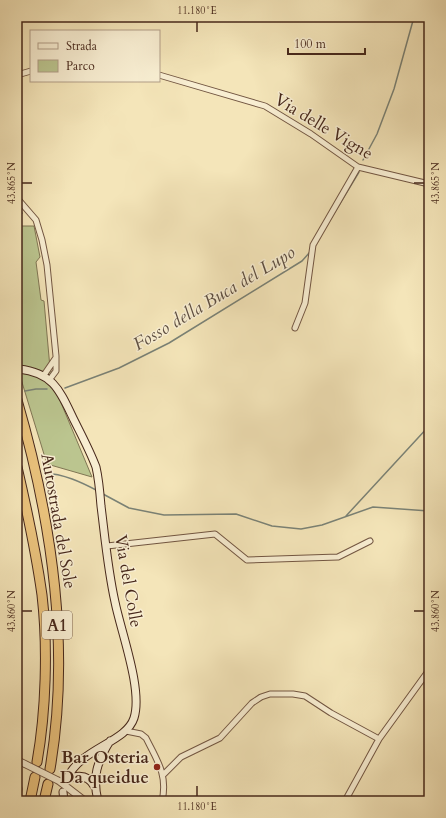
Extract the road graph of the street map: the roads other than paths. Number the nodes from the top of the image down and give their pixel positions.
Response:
1 (30, 71) edge
2 (17, 75) edge
3 (160, 75) edge
4 (358, 167) junction
5 (429, 184) edge
6 (17, 198) edge
7 (295, 328) dead end
8 (56, 356) junction
9 (19, 369) dead end
10 (44, 375) junction
11 (50, 379) junction
12 (17, 400) edge
13 (17, 467) edge
14 (370, 540) dead end
15 (107, 546) junction
16 (429, 670) edge
17 (126, 731) junction
18 (379, 739) junction
19 (110, 741) junction
20 (17, 760) edge
21 (37, 762) dead end
22 (50, 769) dead end
23 (164, 774) junction
24 (35, 777) dead end
25 (17, 779) edge
26 (48, 784) dead end
27 (95, 788) junction
28 (63, 792) dead end
29 (17, 801) edge
30 (30, 801) edge
31 (44, 801) edge
32 (64, 801) edge
33 (85, 801) edge
34 (98, 801) edge
35 (162, 801) edge
36 (345, 801) edge

1 - 2 street
3 - 4 street, Via delle Vigne
4 - 5 street, Via delle Vigne
4 - 7 street
6 - 8 street
8 - 10 street
8 - 11 street
9 - 10 main road, Via del Colle
10 - 11 main road, Via del Colle
11 - 15 main road, Via del Colle
12 - 22 highway, Autostrada del Sole / A1
13 - 21 highway, Autostrada del Sole / A1
14 - 15 street
15 - 17 main road, Via del Colle
16 - 18 street
17 - 19 main road
17 - 23 street
18 - 23 street
18 - 36 street
19 - 27 main road
19 - 27 main road
20 - 33 street, bridge
23 - 35 street
24 - 30 highway
25 - 29 street
26 - 31 highway
27 - 34 main road
28 - 32 main road

